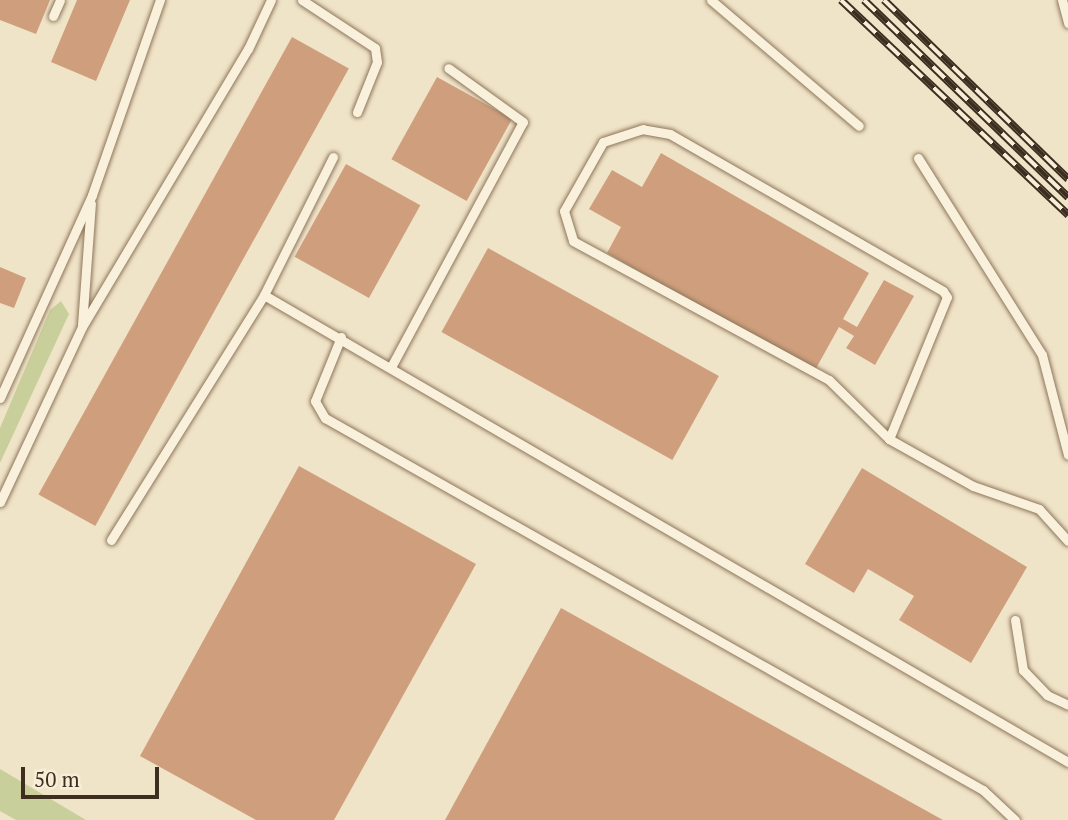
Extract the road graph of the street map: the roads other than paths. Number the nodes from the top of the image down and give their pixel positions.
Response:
1 (60, 0) edge
2 (160, 0) edge
3 (271, 0) edge
4 (302, 0) edge
5 (711, 0) edge
6 (1062, 0) edge
7 (53, 16) dead end
8 (1068, 23) edge
9 (448, 68) dead end
10 (357, 112) dead end
11 (859, 126) dead end
12 (333, 157) dead end
13 (918, 158) dead end
14 (92, 195) junction
15 (264, 295) junction
16 (82, 327) junction
17 (341, 338) junction
18 (391, 366) junction
19 (0, 398) edge
20 (889, 439) junction
21 (1068, 455) edge
22 (3, 487) edge
23 (0, 502) edge
24 (111, 540) dead end
25 (1068, 541) edge
26 (1015, 620) dead end
27 (1068, 705) edge
28 (1068, 762) edge
29 (1015, 820) edge

1 - 7 lane
2 - 14 lane
3 - 16 lane
4 - 10 lane
5 - 11 lane
6 - 8 lane
9 - 18 lane
12 - 15 lane
13 - 21 lane
14 - 16 lane
14 - 19 lane
15 - 17 lane
15 - 24 lane
16 - 22 lane
17 - 18 lane
17 - 29 lane
18 - 28 lane
20 - 20 lane
20 - 25 lane
22 - 23 lane
26 - 27 lane

